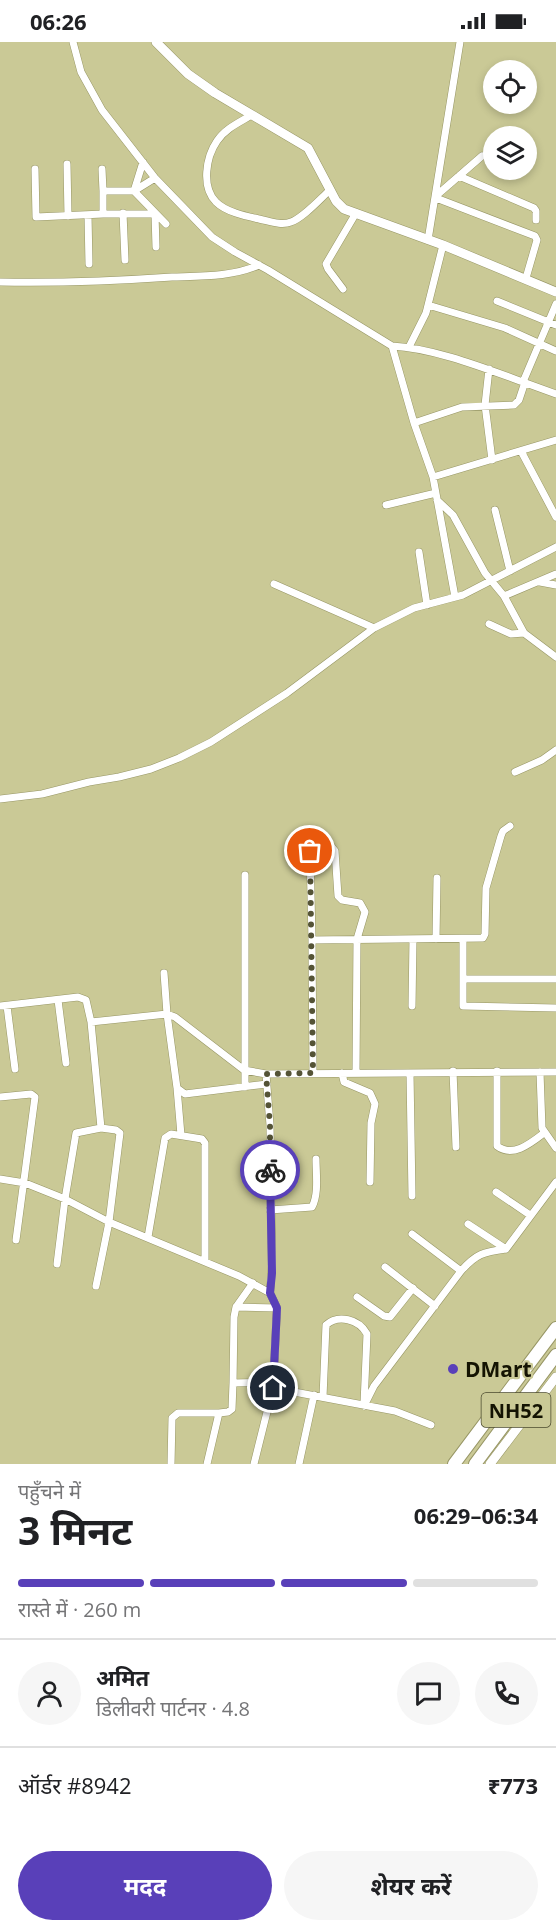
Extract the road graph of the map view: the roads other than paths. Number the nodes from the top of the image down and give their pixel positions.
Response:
1 (73, 42) edge
2 (156, 42) edge
3 (460, 42) edge
4 (250, 116) junction
5 (482, 156) dead end
6 (144, 162) junction
7 (67, 164) dead end
8 (35, 169) dead end
9 (102, 169) dead end
10 (459, 176) junction
11 (155, 178) junction
12 (330, 190) junction
13 (103, 191) junction
14 (134, 191) junction
15 (436, 196) junction
16 (123, 213) junction
17 (356, 213) junction
18 (102, 214) junction
19 (155, 214) junction
20 (88, 215) junction
21 (68, 216) junction
22 (536, 220) dead end
23 (166, 224) dead end
24 (428, 240) junction
25 (442, 245) junction
26 (156, 247) dead end
27 (125, 260) dead end
28 (89, 264) dead end
29 (259, 265) junction
30 (526, 278) junction
31 (0, 282) edge
32 (343, 289) dead end
33 (556, 292) edge
34 (497, 301) dead end
35 (556, 304) edge
36 (428, 305) junction
37 (552, 323) edge
38 (540, 343) junction
39 (392, 345) junction
40 (409, 347) junction
41 (556, 351) edge
42 (489, 369) junction
43 (524, 382) junction
44 (556, 394) edge
45 (484, 405) junction
46 (414, 423) junction
47 (556, 440) edge
48 (521, 452) junction
49 (492, 460) junction
50 (433, 477) junction
51 (436, 497) junction
52 (386, 505) dead end
53 (495, 510) dead end
54 (556, 517) edge
55 (556, 547) edge
56 (419, 552) dead end
57 (510, 571) junction
58 (556, 574) edge
59 (491, 581) junction
60 (537, 582) junction
61 (274, 584) dead end
62 (556, 585) edge
63 (504, 596) junction
64 (455, 597) junction
65 (427, 605) junction
66 (489, 624) dead end
67 (374, 628) junction
68 (524, 633) junction
69 (554, 654) edge
70 (556, 750) edge
71 (515, 772) dead end
72 (0, 799) edge
73 (510, 826) dead end
74 (245, 875) dead end
75 (438, 878) dead end
76 (357, 939) junction
77 (413, 939) junction
78 (436, 939) junction
79 (463, 939) junction
80 (312, 940) junction
81 (164, 973) dead end
82 (463, 979) junction
83 (556, 979) edge
84 (58, 1000) junction
85 (3, 1006) edge
86 (412, 1006) dead end
87 (556, 1008) edge
88 (167, 1014) junction
89 (91, 1023) junction
90 (66, 1063) dead end
91 (15, 1069) dead end
92 (244, 1070) junction
93 (453, 1071) junction
94 (497, 1071) junction
95 (540, 1072) junction
96 (556, 1072) edge
97 (313, 1073) junction
98 (342, 1073) junction
99 (356, 1073) junction
100 (266, 1074) junction
101 (410, 1074) junction
102 (267, 1084) junction
103 (245, 1087) junction
104 (177, 1088) junction
105 (0, 1097) edge
106 (101, 1128) junction
107 (544, 1133) junction
108 (181, 1135) junction
109 (456, 1147) dead end
110 (556, 1148) edge
111 (316, 1159) dead end
112 (0, 1179) edge
113 (370, 1182) dead end
114 (556, 1182) edge
115 (25, 1183) junction
116 (496, 1192) dead end
117 (412, 1196) dead end
118 (65, 1199) junction
119 (270, 1210) junction
120 (530, 1215) junction
121 (109, 1222) junction
122 (468, 1224) dead end
123 (412, 1234) dead end
124 (148, 1237) junction
125 (16, 1240) dead end
126 (506, 1249) junction
127 (205, 1261) junction
128 (57, 1264) dead end
129 (386, 1267) dead end
130 (460, 1271) junction
131 (250, 1281) junction
132 (96, 1286) dead end
133 (413, 1288) junction
134 (270, 1293) junction
135 (357, 1297) dead end
136 (435, 1306) junction
137 (236, 1307) junction
138 (277, 1308) junction
139 (556, 1328) edge
140 (556, 1355) edge
141 (556, 1377) edge
142 (233, 1383) junction
143 (274, 1385) junction
144 (314, 1395) junction
145 (323, 1397) junction
146 (364, 1406) junction
147 (219, 1413) junction
148 (432, 1425) dead end
149 (171, 1464) edge
150 (207, 1464) edge
151 (254, 1464) edge
152 (298, 1464) edge
153 (454, 1464) edge
154 (476, 1464) edge
155 (490, 1464) edge

1 - 6 street
2 - 4 main road
3 - 15 street
4 - 12 main road
4 - 12 street
5 - 10 street
6 - 11 street
6 - 14 street
7 - 21 street
8 - 21 street
9 - 13 street
10 - 15 street
10 - 22 street
11 - 14 street
11 - 29 street
12 - 17 main road
13 - 14 street
13 - 18 street
14 - 19 street
15 - 24 street
15 - 30 street
16 - 18 street
16 - 19 street
16 - 27 street
17 - 24 main road
17 - 32 street
18 - 20 street
19 - 23 street
19 - 26 street
20 - 21 street
20 - 28 street
24 - 25 main road
25 - 30 main road
25 - 36 street
29 - 31 street
29 - 39 street
30 - 33 main road
34 - 37 street
35 - 37 street
36 - 38 street
36 - 40 street
37 - 38 street
38 - 41 street
38 - 43 street
39 - 40 street
39 - 46 street
40 - 42 street
42 - 43 street
42 - 45 street
43 - 44 street
43 - 45 street
45 - 46 street
45 - 49 street
46 - 50 street
47 - 48 street
48 - 49 street
48 - 54 street
49 - 50 street
50 - 51 street
51 - 52 street
51 - 59 street
51 - 64 street
53 - 57 street
55 - 57 street
56 - 65 street
57 - 59 street
58 - 60 street
59 - 63 street
59 - 64 street
60 - 62 street
60 - 63 street
61 - 67 street
63 - 68 street
64 - 65 street
65 - 67 street
66 - 68 street
67 - 72 street
68 - 69 street
70 - 71 street
73 - 79 street
74 - 92 street
75 - 78 street
76 - 77 street
76 - 80 street
76 - 80 street
76 - 99 street
77 - 78 street
77 - 86 street
78 - 79 street
79 - 82 street
80 - 97 street
81 - 88 street
82 - 83 street
82 - 87 street
84 - 85 street
84 - 89 street
84 - 90 street
85 - 91 street
88 - 89 street
88 - 92 street
88 - 104 street
89 - 106 street
92 - 100 street
92 - 103 street
93 - 94 street
93 - 101 street
93 - 109 street
94 - 95 street
94 - 107 street
95 - 96 street
95 - 107 street
97 - 98 street
97 - 100 street
98 - 99 street
98 - 113 street
99 - 101 street
100 - 102 street
101 - 117 street
102 - 103 street
102 - 119 street
103 - 104 street
104 - 108 street
105 - 115 street
106 - 118 street
106 - 121 street
107 - 110 street
108 - 124 street
108 - 127 street
111 - 119 street
112 - 115 street
114 - 120 street
115 - 118 street
115 - 125 street
116 - 120 street
118 - 121 street
118 - 128 street
119 - 134 street
120 - 126 street
121 - 124 street
121 - 132 street
122 - 126 street
123 - 130 street
124 - 127 street
126 - 130 street
127 - 131 street
129 - 133 street
130 - 136 street
131 - 134 street
131 - 137 street
133 - 135 street
133 - 136 street
134 - 138 street
136 - 146 street
137 - 138 street
137 - 142 street
138 - 143 street
139 - 153 highway, NH52
140 - 154 highway, NH52
141 - 155 main road
142 - 143 street
142 - 147 street
143 - 144 street
143 - 151 street
144 - 145 street
144 - 152 street
145 - 146 street
145 - 146 street
146 - 148 street
147 - 149 street
147 - 150 street

